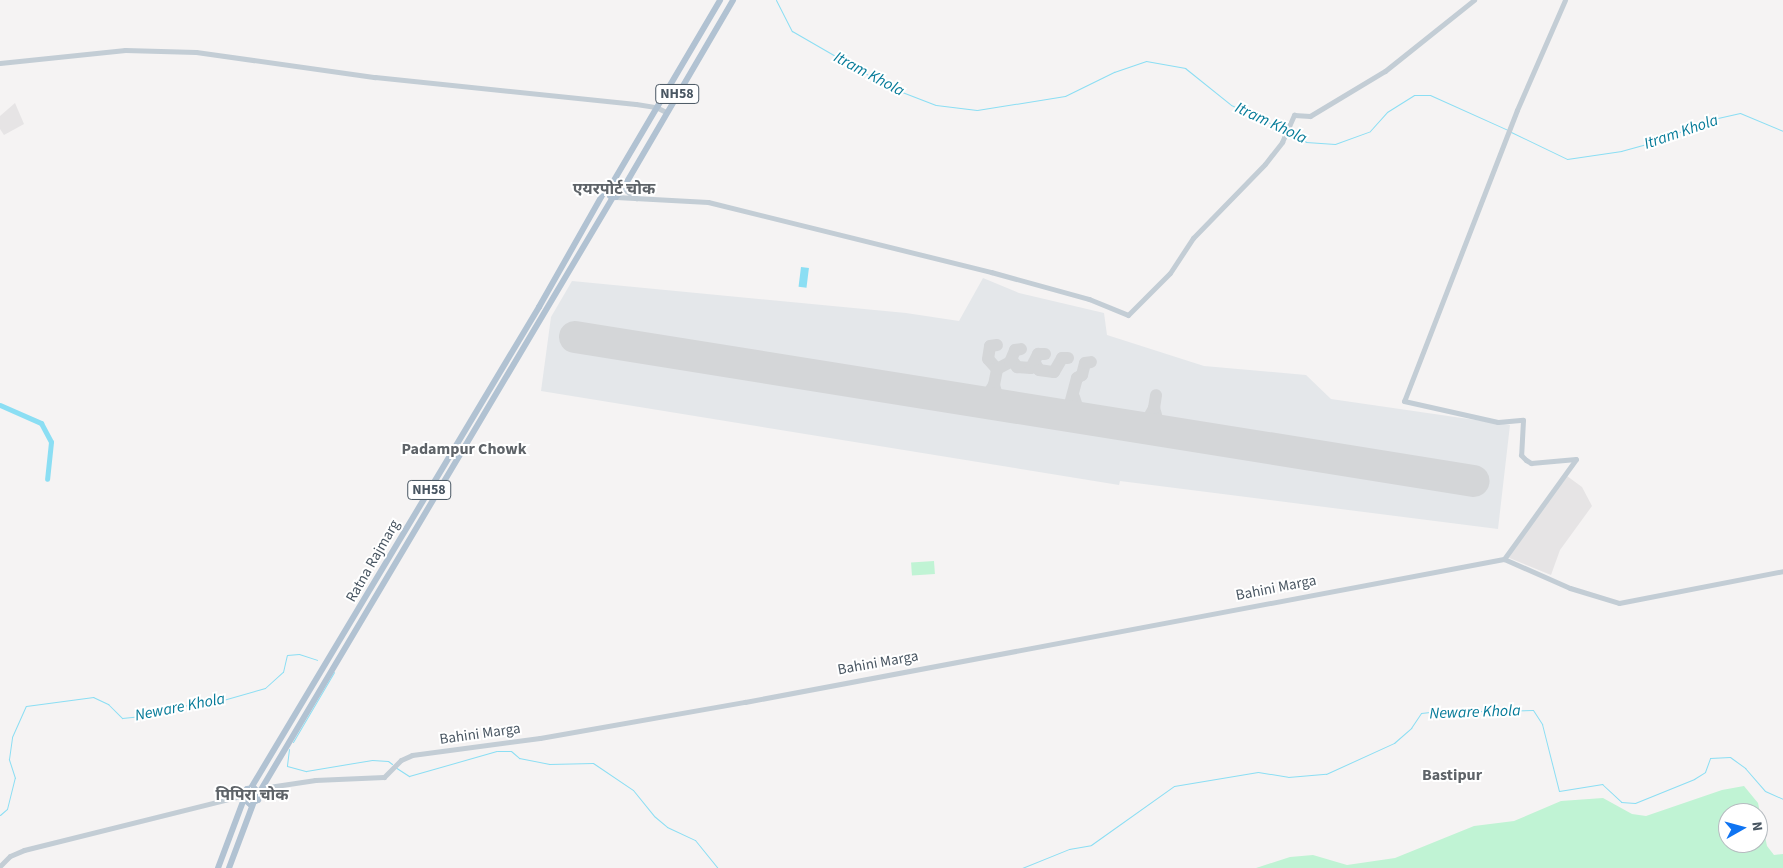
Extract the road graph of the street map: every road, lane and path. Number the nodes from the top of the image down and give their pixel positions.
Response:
1 (720, 0) edge
2 (733, 0) edge
3 (1474, 0) edge
4 (1565, 0) edge
5 (0, 63) edge
6 (656, 107) junction
7 (666, 112) junction
8 (613, 182) junction
9 (621, 188) junction
10 (607, 191) junction
11 (615, 197) junction
12 (636, 198) junction
13 (1504, 559) junction
14 (1783, 571) edge
15 (250, 788) junction
16 (261, 791) junction
17 (244, 797) junction
18 (253, 804) junction
19 (0, 866) edge
20 (218, 868) edge
21 (229, 868) edge

1 - 6 main road, Ratna Rajmarg / NH58
2 - 7 main road, Ratna Rajmarg / NH58
3 - 12 street
4 - 13 street
5 - 6 street
6 - 7 street
6 - 8 main road, Ratna Rajmarg / NH58
7 - 9 main road, Ratna Rajmarg / NH58
8 - 9 main road
8 - 10 main road, Ratna Rajmarg / NH58
9 - 11 main road, Ratna Rajmarg / NH58
9 - 12 street
10 - 11 main road
10 - 15 main road, Ratna Rajmarg / NH58
11 - 12 street
11 - 16 main road, Ratna Rajmarg / NH58
13 - 14 street
13 - 16 street, Bahini Marga
15 - 16 main road
15 - 17 main road, Ratna Rajmarg / NH58
16 - 18 main road, Ratna Rajmarg / NH58
17 - 18 main road
17 - 19 street
17 - 20 main road, Ratna Rajmarg / NH58
18 - 21 main road, Ratna Rajmarg / NH58

